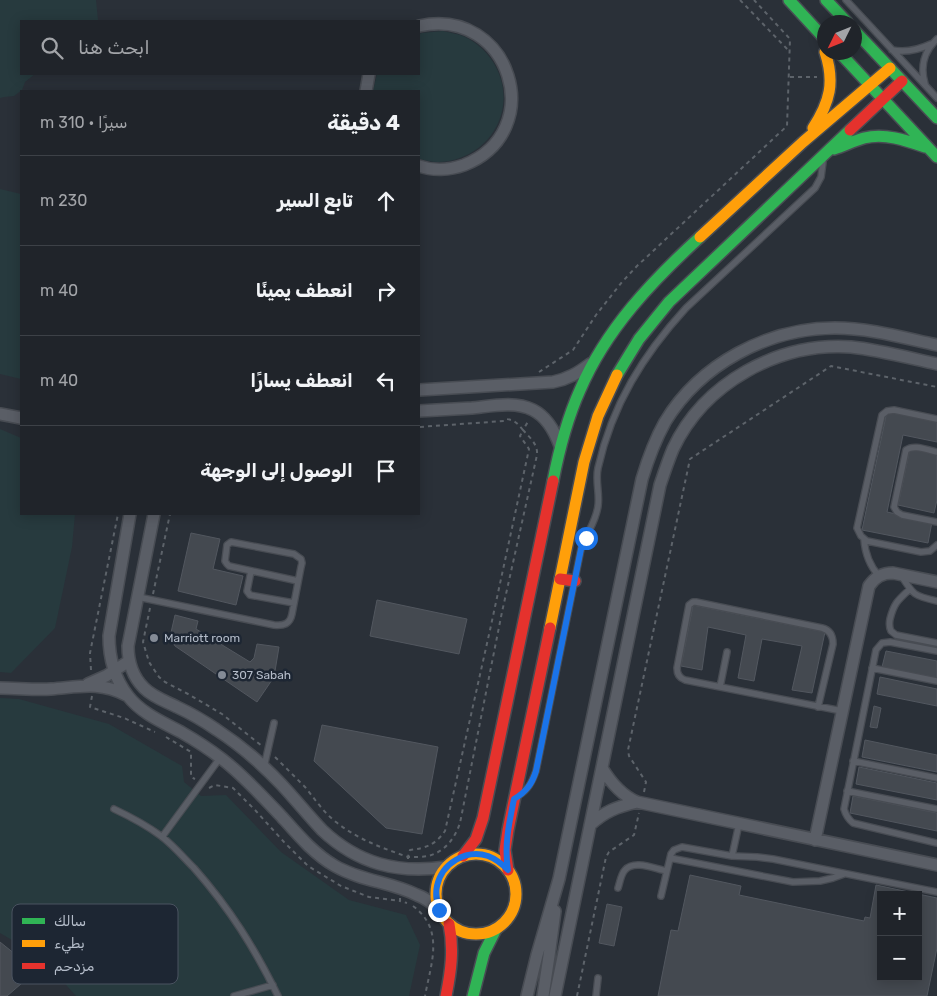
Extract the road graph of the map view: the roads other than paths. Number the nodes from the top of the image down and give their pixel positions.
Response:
1 (789, 0) edge
2 (826, 0) edge
3 (846, 0) edge
4 (840, 15) edge
5 (420, 26) edge
6 (816, 28) edge
7 (862, 38) edge
8 (937, 39) edge
9 (931, 44) junction
10 (891, 50) junction
11 (827, 60) edge
12 (846, 60) edge
13 (890, 68) junction
14 (369, 75) edge
15 (902, 81) junction
16 (870, 86) junction
17 (926, 86) junction
18 (366, 90) edge
19 (937, 98) edge
20 (882, 100) junction
21 (937, 118) edge
22 (803, 142) junction
23 (928, 147) junction
24 (825, 154) junction
25 (937, 157) edge
26 (420, 168) edge
27 (937, 345) edge
28 (595, 360) junction
29 (937, 364) edge
30 (420, 390) edge
31 (420, 411) edge
32 (0, 414) edge
33 (20, 418) edge
34 (937, 420) edge
35 (590, 437) junction
36 (605, 440) junction
37 (560, 446) junction
38 (937, 452) edge
39 (130, 515) edge
40 (154, 515) edge
41 (937, 522) edge
42 (864, 539) junction
43 (937, 545) edge
44 (251, 571) junction
45 (902, 575) junction
46 (879, 576) junction
47 (560, 579) junction
48 (298, 581) junction
49 (575, 581) junction
50 (937, 582) edge
51 (910, 589) junction
52 (138, 597) junction
53 (937, 601) edge
54 (294, 603) junction
55 (937, 643) edge
56 (937, 651) edge
57 (727, 652) dead end
58 (130, 662) junction
59 (872, 668) junction
60 (114, 672) junction
61 (937, 681) edge
62 (92, 684) junction
63 (720, 687) junction
64 (0, 688) edge
65 (128, 696) junction
66 (818, 707) junction
67 (842, 712) junction
68 (274, 723) dead end
69 (220, 758) junction
70 (853, 761) junction
71 (264, 768) junction
72 (602, 768) junction
73 (937, 778) edge
74 (847, 791) junction
75 (514, 799) junction
76 (637, 802) junction
77 (114, 809) dead end
78 (937, 809) edge
79 (739, 824) junction
80 (590, 825) junction
81 (162, 837) junction
82 (815, 840) junction
83 (937, 843) edge
84 (463, 856) junction
85 (732, 856) junction
86 (670, 858) junction
87 (937, 865) edge
88 (446, 867) junction
89 (508, 870) junction
90 (667, 871) junction
91 (845, 873) junction
92 (559, 879) junction
93 (618, 888) dead end
94 (937, 892) edge
95 (661, 896) dead end
96 (439, 910) junction
97 (449, 924) junction
98 (496, 928) junction
99 (598, 978) dead end
100 (272, 985) junction
101 (234, 996) edge
102 (278, 996) edge
103 (446, 996) edge
104 (473, 996) edge
105 (527, 996) edge
106 (542, 996) edge
107 (555, 996) edge
108 (596, 996) edge

1 - 6 street
2 - 4 street
3 - 10 lane
5 - 26 street
7 - 13 street
8 - 9 lane
9 - 10 lane
9 - 17 lane
10 - 17 lane
11 - 22 street
12 - 16 street
13 - 15 street
13 - 16 street
14 - 18 street
15 - 20 street
15 - 21 street
16 - 20 street
16 - 22 street
17 - 19 lane
20 - 23 street
20 - 24 street
22 - 28 street
23 - 24 street
23 - 25 street
24 - 35 street
24 - 36 lane
27 - 92 street
28 - 30 street
28 - 37 street
29 - 72 street
31 - 37 street
32 - 33 street
34 - 42 lane
35 - 36 street
35 - 47 street
36 - 49 lane
37 - 84 street
38 - 41 lane
39 - 60 street
40 - 52 street
42 - 43 lane
42 - 46 lane
44 - 48 lane
44 - 48 lane
44 - 54 lane
45 - 46 street
45 - 50 street
45 - 51 lane
46 - 67 street
47 - 49 street
47 - 75 street
48 - 54 lane
49 - 75 lane
51 - 53 lane
51 - 55 lane
52 - 54 lane
52 - 58 street
56 - 59 lane
57 - 63 lane
58 - 60 street
58 - 71 street
59 - 61 lane
59 - 70 lane
60 - 62 street
60 - 65 street
62 - 64 street
62 - 65 street
63 - 66 lane
63 - 66 lane
65 - 69 street
66 - 67 lane
67 - 82 street
68 - 71 lane
69 - 81 lane
69 - 96 street
70 - 73 lane
70 - 74 lane
71 - 88 street
72 - 76 street
72 - 80 street
74 - 78 lane
74 - 83 lane
75 - 89 street
76 - 79 street
76 - 80 street
77 - 81 lane
79 - 82 street
79 - 85 lane
80 - 107 street
81 - 100 lane
82 - 87 street
84 - 88 street
84 - 89 street
85 - 86 lane
85 - 91 lane
86 - 90 lane
86 - 91 lane
88 - 96 street
89 - 98 street
90 - 93 lane
90 - 95 lane
91 - 94 lane
92 - 105 street
92 - 106 street
96 - 97 street
97 - 98 street
97 - 103 street
98 - 104 street
99 - 108 lane
100 - 101 lane
100 - 102 lane

